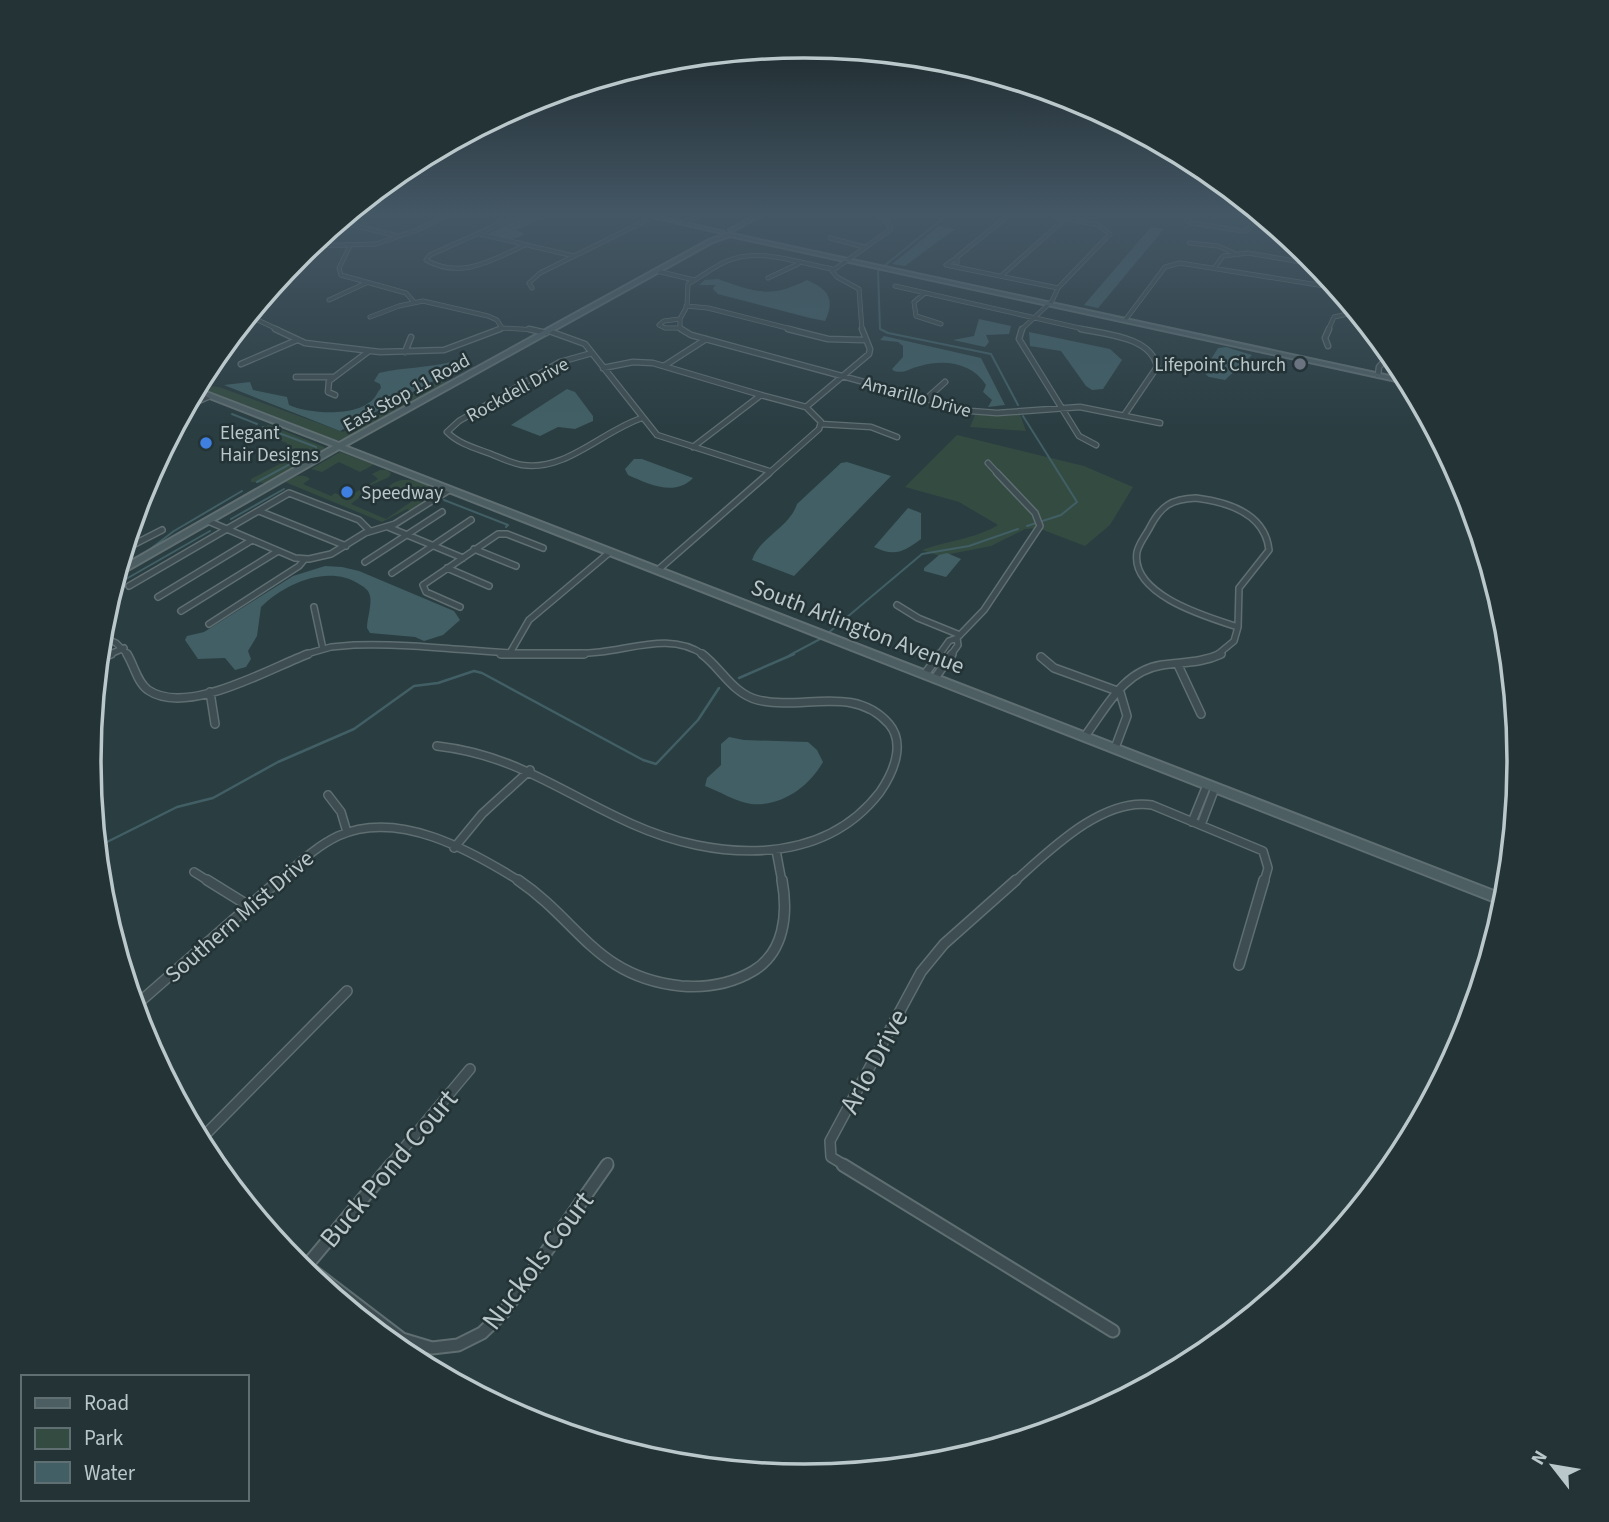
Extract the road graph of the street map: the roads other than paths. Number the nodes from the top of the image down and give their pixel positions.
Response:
1 (358, 286) edge
2 (382, 286) edge
3 (630, 286) edge
4 (688, 286) edge
5 (854, 286) edge
6 (895, 286) dead end
7 (968, 286) edge
8 (1049, 286) edge
9 (1151, 286) edge
10 (1058, 288) joint
11 (925, 293) junction
12 (329, 300) dead end
13 (414, 302) junction
14 (1049, 304) junction
15 (686, 306) junction
16 (1347, 314) edge
17 (370, 317) dead end
18 (1034, 318) junction
19 (680, 319) junction
20 (1126, 320) junction
21 (257, 321) edge
22 (941, 324) dead end
23 (502, 328) junction
24 (680, 328) junction
25 (546, 333) junction
26 (411, 337) dead end
27 (706, 339) junction
28 (296, 340) junction
29 (864, 340) junction
30 (1328, 346) dead end
31 (369, 351) junction
32 (405, 352) junction
33 (592, 353) junction
34 (1383, 362) edge
35 (241, 364) dead end
36 (664, 366) junction
37 (603, 368) junction
38 (1378, 374) junction
39 (296, 377) dead end
40 (332, 377) junction
41 (844, 377) junction
42 (1394, 378) edge
43 (945, 383) dead end
44 (205, 394) edge
45 (335, 395) dead end
46 (761, 395) junction
47 (926, 399) junction
48 (806, 407) junction
49 (1062, 407) junction
50 (1125, 414) junction
51 (642, 418) junction
52 (1160, 423) dead end
53 (821, 424) junction
54 (897, 437) dead end
55 (1096, 445) dead end
56 (339, 446) junction
57 (693, 447) junction
58 (988, 463) dead end
59 (769, 471) junction
60 (449, 490) junction
61 (259, 511) junction
62 (442, 512) dead end
63 (471, 520) dead end
64 (208, 521) junction
65 (388, 527) junction
66 (227, 529) junction
67 (162, 530) dead end
68 (370, 531) junction
69 (407, 535) junction
70 (252, 540) junction
71 (136, 544) edge
72 (433, 545) junction
73 (346, 546) junction
74 (543, 548) dead end
75 (474, 549) junction
76 (278, 551) junction
77 (610, 552) junction
78 (463, 558) junction
79 (303, 560) junction
80 (365, 562) dead end
81 (129, 566) edge
82 (516, 566) dead end
83 (447, 568) junction
84 (658, 570) junction
85 (392, 573) dead end
86 (129, 586) dead end
87 (489, 586) dead end
88 (158, 597) dead end
89 (897, 605) dead end
90 (314, 607) dead end
91 (460, 607) dead end
92 (181, 611) dead end
93 (209, 624) dead end
94 (1238, 627) junction
95 (959, 637) junction
96 (112, 642) edge
97 (124, 648) junction
98 (323, 649) junction
99 (510, 653) junction
100 (110, 654) edge
101 (1041, 657) dead end
102 (1178, 665) junction
103 (930, 676) junction
104 (210, 692) junction
105 (1120, 692) junction
106 (1201, 715) dead end
107 (215, 724) dead end
108 (1085, 736) junction
109 (437, 746) dead end
110 (1115, 748) junction
111 (530, 769) junction
112 (1211, 786) junction
113 (328, 796) dead end
114 (1196, 824) junction
115 (347, 832) junction
116 (454, 848) junction
117 (776, 850) junction
118 (194, 872) dead end
119 (1494, 896) edge
120 (249, 906) junction
121 (1239, 965) dead end
122 (347, 991) dead end
123 (143, 999) edge
124 (470, 1069) dead end
125 (207, 1132) edge
126 (608, 1163) dead end
127 (310, 1261) edge
128 (1113, 1331) dead end
129 (408, 1342) edge

1 - 12 street
2 - 13 street
3 - 25 street, East Stop 11 Road
4 - 15 street
5 - 29 street
6 - 11 street
7 - 14 street
8 - 10 street
9 - 20 street
10 - 14 street
11 - 18 street
11 - 22 street
13 - 17 street
13 - 23 street
14 - 18 street
14 - 20 street
15 - 19 street
15 - 29 street
16 - 30 street
18 - 49 street
18 - 50 street
19 - 24 street
19 - 24 street, Amarillo Drive
20 - 38 street
21 - 28 street
23 - 25 street
23 - 32 street
24 - 27 street, Amarillo Drive
25 - 33 street
25 - 56 street, East Stop 11 Road
26 - 32 street
27 - 36 street
27 - 41 street, Amarillo Drive
28 - 31 street
28 - 35 street
29 - 41 street
31 - 32 street
31 - 40 street
33 - 37 street
33 - 51 street, Rockdell Drive
34 - 38 street
36 - 37 street
36 - 46 street
37 - 51 street
38 - 42 street
39 - 40 street
40 - 45 street
41 - 47 street, Amarillo Drive
41 - 48 street
43 - 47 street
44 - 56 street, South Arlington Avenue
46 - 48 street
46 - 57 street
47 - 49 street, Amarillo Drive
48 - 53 street
49 - 50 street, Amarillo Drive
49 - 55 street
50 - 52 street, Amarillo Drive
51 - 57 street
53 - 54 street
53 - 59 street
56 - 60 street, South Arlington Avenue
56 - 64 street, East Stop 11 Road
57 - 59 street
58 - 95 street
59 - 84 street
60 - 65 street
60 - 77 street, South Arlington Avenue
61 - 66 street
61 - 68 street
61 - 73 street
62 - 69 street
63 - 72 street
64 - 66 street
64 - 81 street, East Stop 11 Road
65 - 68 street
65 - 69 street
66 - 70 street
66 - 86 street
67 - 71 street
68 - 73 street
69 - 72 street
69 - 80 street
70 - 76 street
70 - 88 street
72 - 78 street
72 - 85 street
73 - 79 street
74 - 75 street
75 - 78 street
75 - 82 street
76 - 79 street
76 - 92 street
77 - 84 street, South Arlington Avenue
77 - 99 street
78 - 83 street
79 - 93 street
83 - 87 street
83 - 91 street
84 - 103 street, South Arlington Avenue
89 - 95 street
90 - 98 street
94 - 94 street
94 - 102 street
95 - 103 street
95 - 103 street
96 - 97 street
97 - 100 street
97 - 104 street
98 - 99 street
98 - 104 street
99 - 117 street
101 - 105 street
102 - 105 street
102 - 106 street
103 - 108 street, South Arlington Avenue
104 - 107 street
105 - 108 street
105 - 110 street
108 - 110 street, South Arlington Avenue
109 - 111 street
110 - 112 street, South Arlington Avenue
111 - 116 street
111 - 117 street
112 - 114 street
112 - 119 street, South Arlington Avenue
113 - 115 street
114 - 121 street
114 - 128 street, Arlo Drive
115 - 116 street
115 - 120 street, Southern Mist Drive
116 - 117 street
118 - 120 street
120 - 123 street, Southern Mist Drive
122 - 125 street
124 - 127 street, Buck Pond Court
126 - 129 street, Nuckols Court

